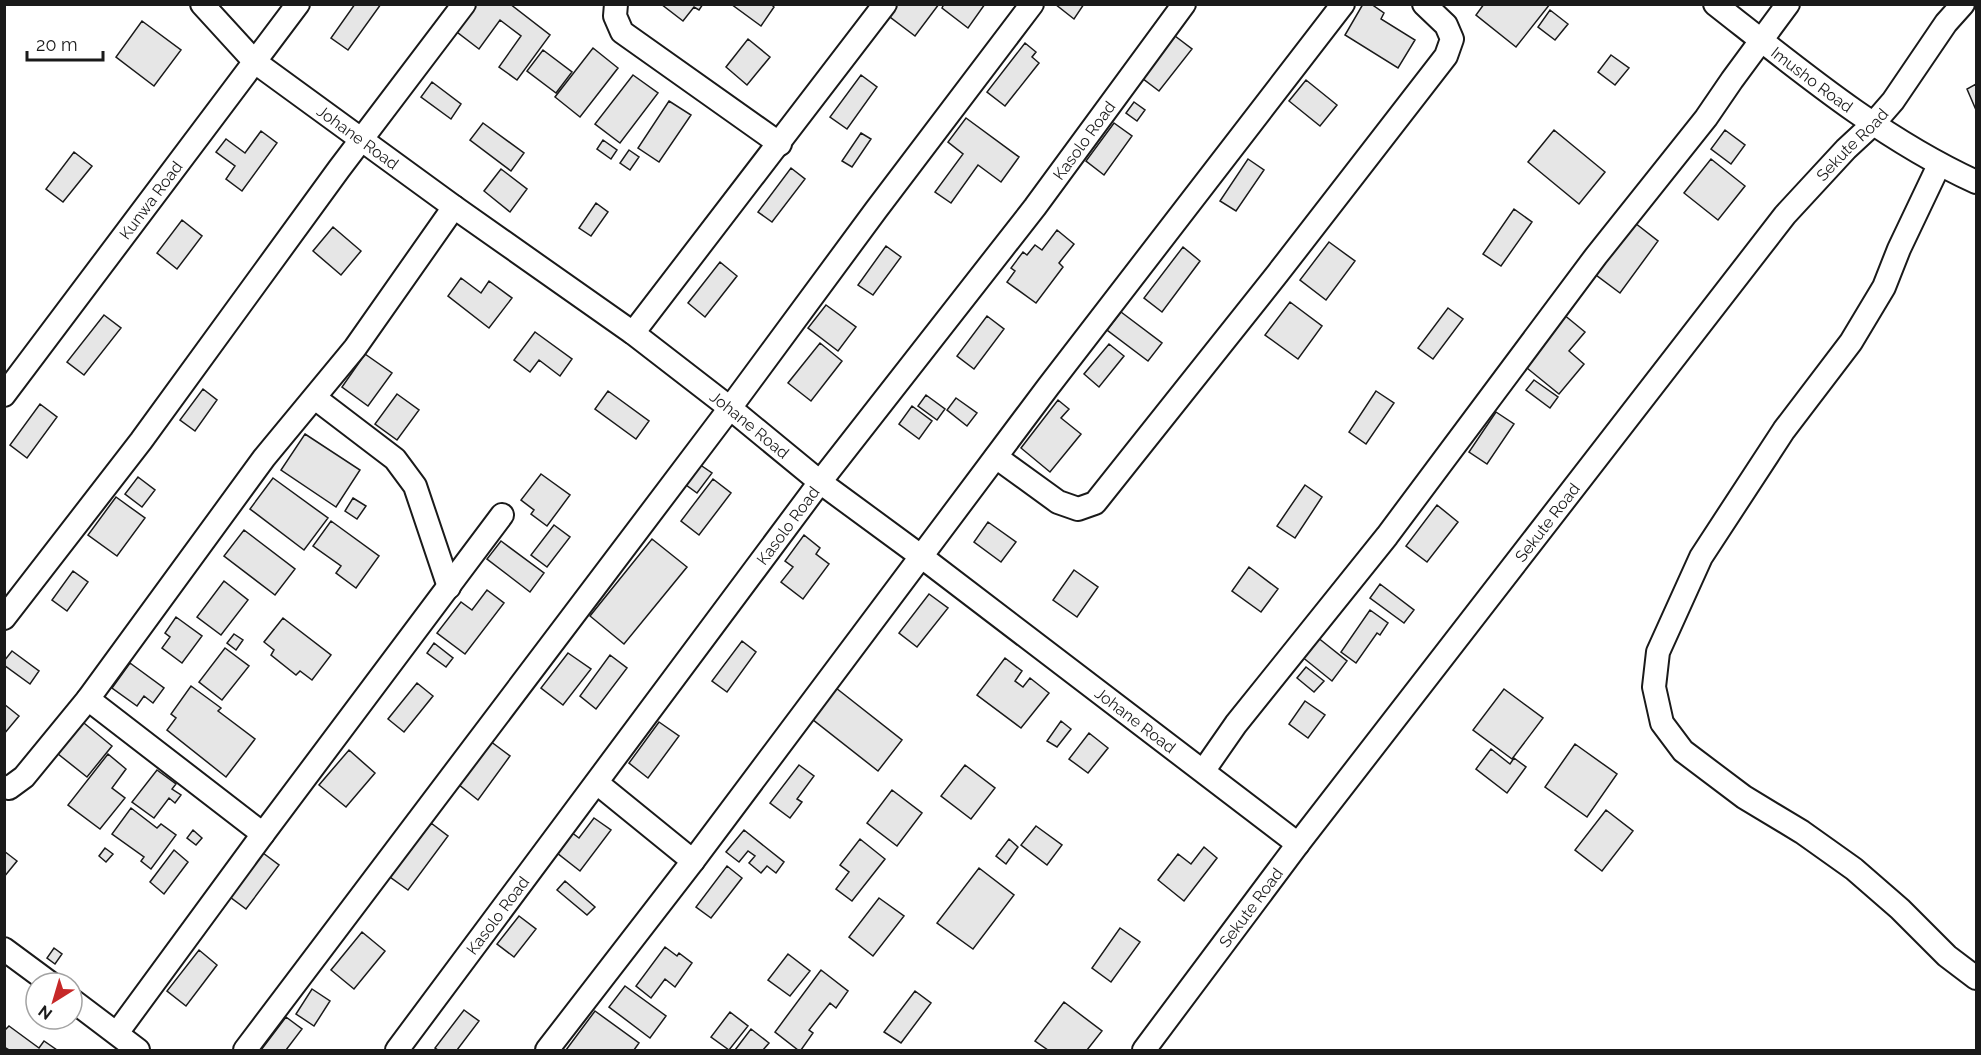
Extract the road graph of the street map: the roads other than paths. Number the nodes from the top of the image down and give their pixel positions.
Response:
1 (202, 4) edge
2 (298, 4) edge
3 (464, 4) edge
4 (616, 4) edge
5 (885, 4) edge
6 (1032, 4) edge
7 (1184, 4) edge
8 (1343, 4) edge
9 (1424, 4) edge
10 (1715, 4) edge
11 (1788, 4) edge
12 (1963, 4) edge
13 (1761, 41) junction
14 (255, 62) junction
15 (1873, 124) junction
16 (362, 140) junction
17 (780, 144) junction
18 (1939, 165) junction
19 (1977, 182) edge
20 (454, 207) junction
21 (633, 333) junction
22 (4, 395) edge
23 (315, 398) junction
24 (730, 408) junction
25 (996, 457) junction
26 (820, 482) junction
27 (502, 515) dead end
28 (922, 557) junction
29 (449, 587) junction
30 (4, 618) edge
31 (88, 699) junction
32 (1204, 770) junction
33 (597, 783) junction
34 (4, 787) edge
35 (263, 834) junction
36 (1298, 844) junction
37 (693, 861) junction
38 (4, 949) edge
39 (34, 971) edge
40 (1977, 978) edge
41 (84, 1008) edge
42 (117, 1033) junction
43 (138, 1050) edge
44 (245, 1050) edge
45 (397, 1050) edge
46 (547, 1050) edge
47 (1144, 1050) edge

1 - 14 street, Johane Road
2 - 14 street, Kunwa Road
3 - 16 street
4 - 17 street
5 - 17 street
6 - 24 street
7 - 26 street, Kasolo Road
8 - 25 street
9 - 25 street
10 - 13 street, Imusho Road
11 - 13 street
12 - 15 street, Sekute Road
13 - 15 street, Imusho Road
13 - 32 street
14 - 16 street, Johane Road
14 - 22 street, Kunwa Road
15 - 18 street, Imusho Road
15 - 36 street, Sekute Road
16 - 20 street, Johane Road
16 - 30 street
17 - 21 street
18 - 19 street, Imusho Road
18 - 40 street
20 - 21 street, Johane Road
20 - 23 street
21 - 24 street, Johane Road
23 - 29 street
23 - 31 street
24 - 26 street, Johane Road
24 - 44 street
25 - 28 street
26 - 28 street, Johane Road
26 - 33 street, Kasolo Road
27 - 29 street
28 - 32 street, Johane Road
28 - 37 street
29 - 35 street
31 - 34 street
31 - 35 street
32 - 36 street, Johane Road
33 - 37 street
33 - 45 street, Kasolo Road
35 - 42 street
36 - 47 street, Sekute Road
37 - 46 street
38 - 39 street
41 - 42 street
42 - 43 street

